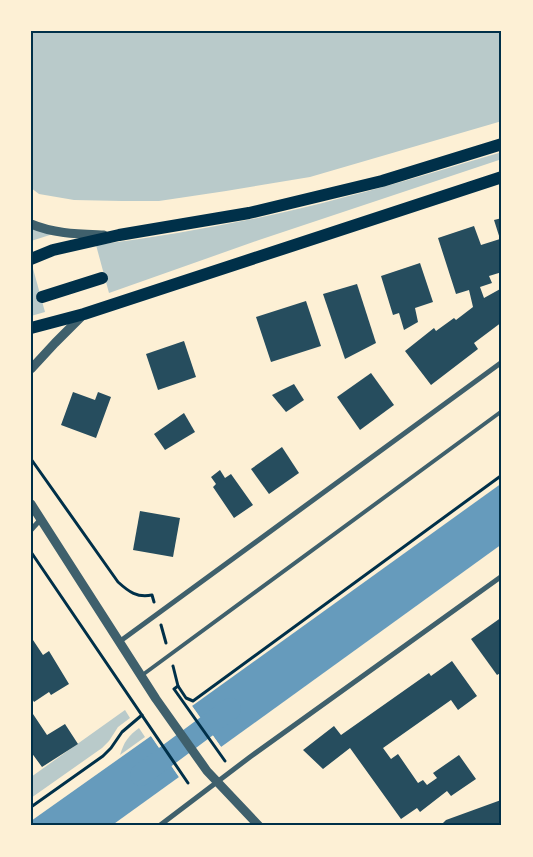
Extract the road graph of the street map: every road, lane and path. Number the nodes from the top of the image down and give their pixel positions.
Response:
1 (502, 144) edge
2 (502, 177) edge
3 (31, 224) edge
4 (119, 235) junction
5 (31, 259) edge
6 (102, 278) dead end
7 (42, 297) dead end
8 (84, 314) junction
9 (31, 328) edge
10 (502, 362) edge
11 (31, 369) edge
12 (502, 411) edge
13 (31, 459) edge
14 (502, 475) edge
15 (31, 504) edge
16 (31, 510) edge
17 (40, 520) junction
18 (31, 530) edge
19 (31, 552) edge
20 (502, 576) edge
21 (152, 595) dead end
22 (120, 642) junction
23 (141, 676) junction
24 (142, 715) junction
25 (225, 761) dead end
26 (216, 782) junction
27 (188, 783) dead end
28 (31, 807) edge
29 (159, 826) edge
30 (259, 826) edge

1 - 4 main road
2 - 8 main road
3 - 4 street
4 - 5 main road
6 - 7 main road
8 - 9 main road
8 - 11 street
10 - 22 street
12 - 23 lane
13 - 21 path
14 - 25 path
15 - 17 street
16 - 17 street
17 - 18 street
17 - 22 street
19 - 24 path
20 - 26 street
22 - 23 street
23 - 26 street
24 - 27 path
24 - 28 path
26 - 29 street
26 - 30 street

